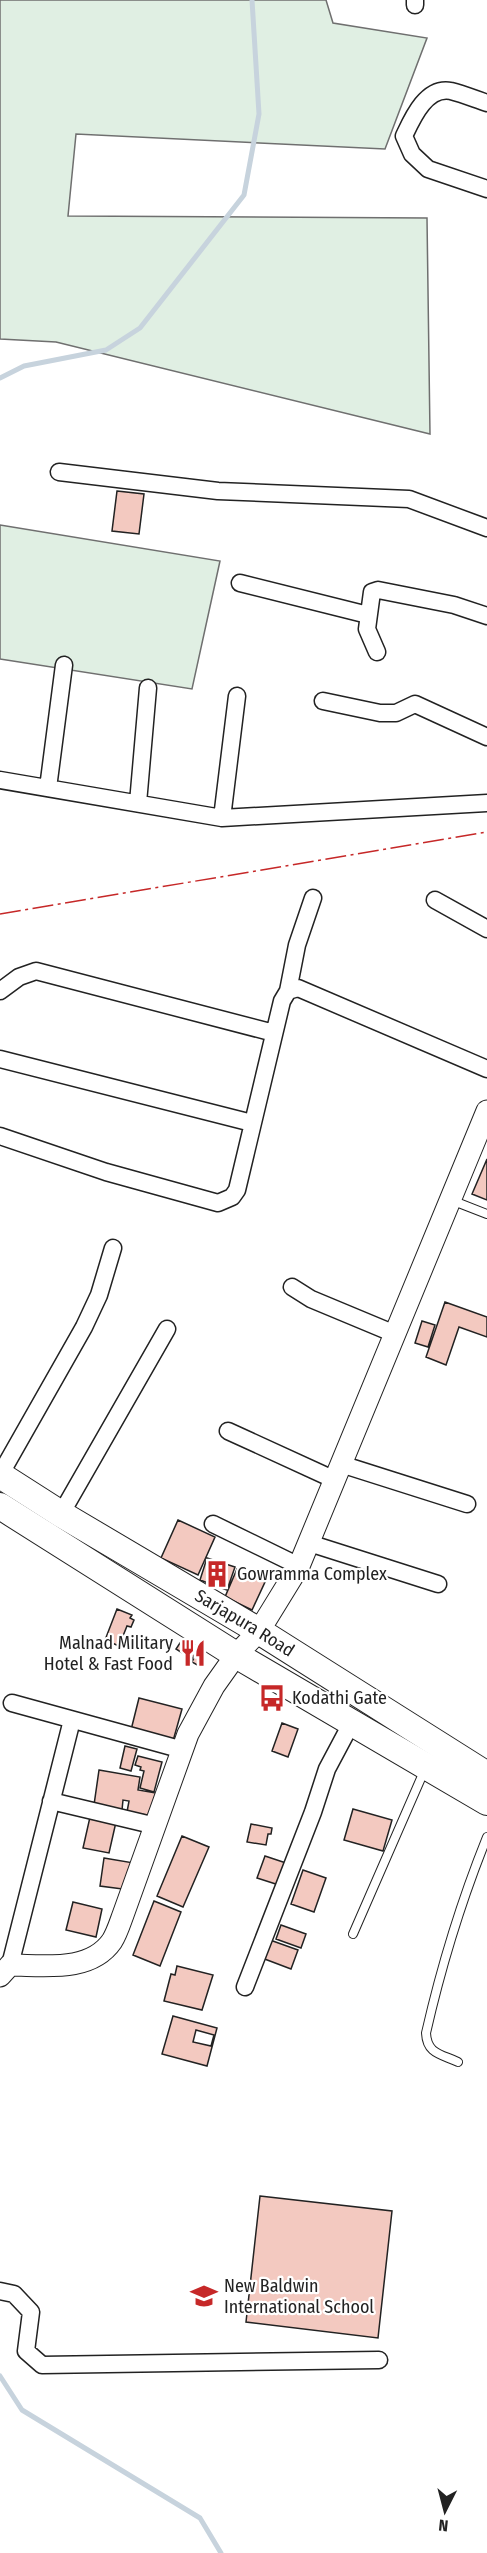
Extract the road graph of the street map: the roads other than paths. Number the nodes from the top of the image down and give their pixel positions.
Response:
1 (487, 103) edge
2 (487, 189) edge
3 (59, 472) dead end
4 (487, 528) edge
5 (240, 583) dead end
6 (368, 615) junction
7 (487, 616) edge
8 (377, 652) dead end
9 (64, 665) dead end
10 (148, 688) dead end
11 (237, 696) dead end
12 (323, 702) dead end
13 (487, 737) edge
14 (0, 780) edge
15 (48, 788) junction
16 (138, 803) junction
17 (487, 803) edge
18 (222, 818) junction
19 (313, 898) dead end
20 (435, 900) dead end
21 (487, 929) edge
22 (0, 991) edge
23 (288, 992) junction
24 (274, 1033) junction
25 (0, 1059) edge
26 (487, 1070) edge
27 (487, 1111) edge
28 (252, 1123) junction
29 (0, 1136) edge
30 (451, 1200) junction
31 (487, 1214) edge
32 (113, 1248) dead end
33 (292, 1287) dead end
34 (167, 1329) dead end
35 (395, 1334) junction
36 (228, 1431) dead end
37 (338, 1472) junction
38 (0, 1475) edge
39 (467, 1504) dead end
40 (0, 1506) edge
41 (62, 1514) junction
42 (213, 1524) dead end
43 (309, 1543) junction
44 (299, 1566) junction
45 (438, 1584) dead end
46 (259, 1630) junction
47 (236, 1655) junction
48 (12, 1703) dead end
49 (72, 1720) junction
50 (352, 1722) junction
51 (183, 1750) junction
52 (426, 1766) junction
53 (486, 1772) edge
54 (51, 1801) junction
55 (487, 1802) edge
56 (156, 1826) junction
57 (487, 1837) edge
58 (353, 1934) dead end
59 (5, 1971) edge
60 (245, 1987) dead end
61 (458, 2061) dead end
62 (0, 2291) edge
63 (379, 2360) dead end

1 - 2 street
3 - 4 street
5 - 6 street
6 - 7 street
6 - 8 street
9 - 15 street
10 - 16 street
11 - 18 street
12 - 13 street
14 - 15 street
15 - 16 street
16 - 18 street
17 - 18 street
19 - 23 street
20 - 21 street
22 - 24 street
23 - 24 street
23 - 26 street
24 - 28 street
25 - 28 street
27 - 30 street
28 - 29 street
30 - 31 lane
30 - 35 street
32 - 38 street
33 - 35 street
34 - 41 street
35 - 37 street
36 - 37 street
37 - 39 street
37 - 43 street
38 - 41 main road, Sarjapura Road
40 - 47 main road, Sarjapura Road
41 - 46 main road, Sarjapura Road
42 - 44 street
43 - 44 street
43 - 45 street
44 - 46 street
46 - 47 street
46 - 53 main road, Sarjapura Road
47 - 50 main road, Sarjapura Road
47 - 51 street
48 - 49 street
49 - 51 street
49 - 54 street
50 - 52 main road, Sarjapura Road
50 - 60 street
51 - 56 street
52 - 55 main road, Sarjapura Road
52 - 58 lane
54 - 56 street
54 - 59 street
56 - 59 street
57 - 61 lane
62 - 63 street

